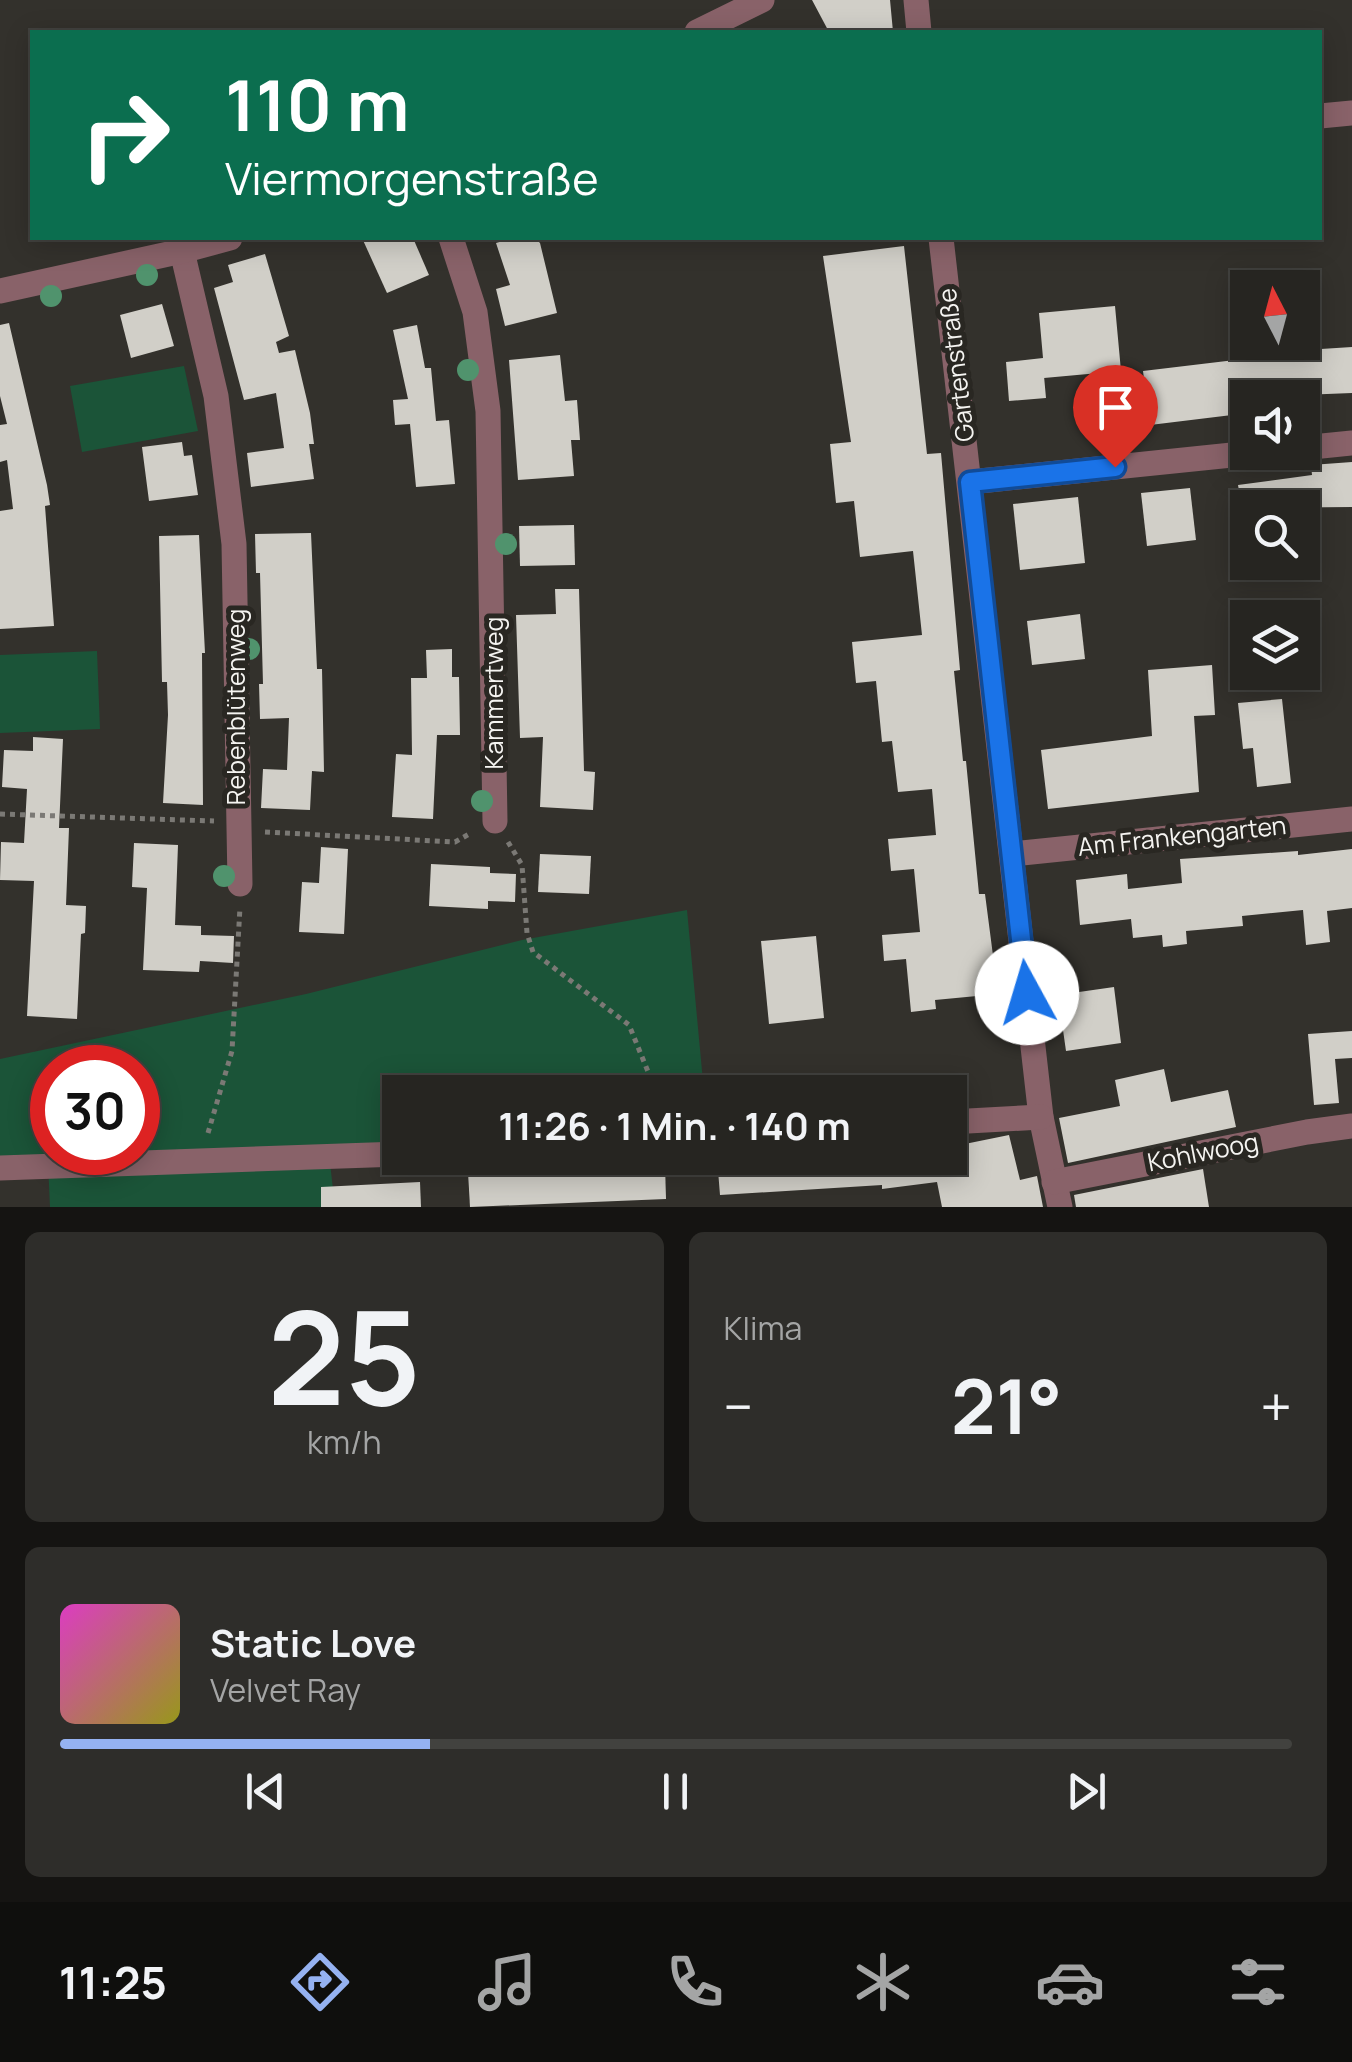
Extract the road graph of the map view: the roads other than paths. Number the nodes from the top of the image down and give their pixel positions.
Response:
1 (762, 0) edge
2 (916, 0) edge
3 (701, 30) edge
4 (920, 30) edge
5 (1352, 113) edge
6 (1322, 116) edge
7 (223, 240) edge
8 (452, 240) edge
9 (941, 240) edge
10 (182, 251) junction
11 (0, 291) edge
12 (1352, 443) edge
13 (1320, 446) edge
14 (1230, 455) edge
15 (970, 482) junction
16 (1352, 818) edge
17 (495, 821) road end
18 (1012, 854) junction
19 (240, 884) road end
20 (1041, 1116) junction
21 (967, 1121) edge
22 (1352, 1126) edge
23 (382, 1155) edge
24 (0, 1168) edge
25 (1054, 1182) junction
26 (1060, 1207) edge

1 - 3 street
2 - 4 street
5 - 6 street
7 - 10 street
8 - 17 street, Kammertweg
9 - 15 street, Gartenstraße
10 - 11 street
10 - 19 street, Rebenblütenweg
12 - 13 street
14 - 15 street
15 - 18 street, Gartenstraße
16 - 18 street, Am Frankengarten
18 - 20 street, Gartenstraße
20 - 21 street
20 - 25 street, Gartenstraße
22 - 25 street, Kohlwoog
23 - 24 street
25 - 26 street, Gartenstraße

